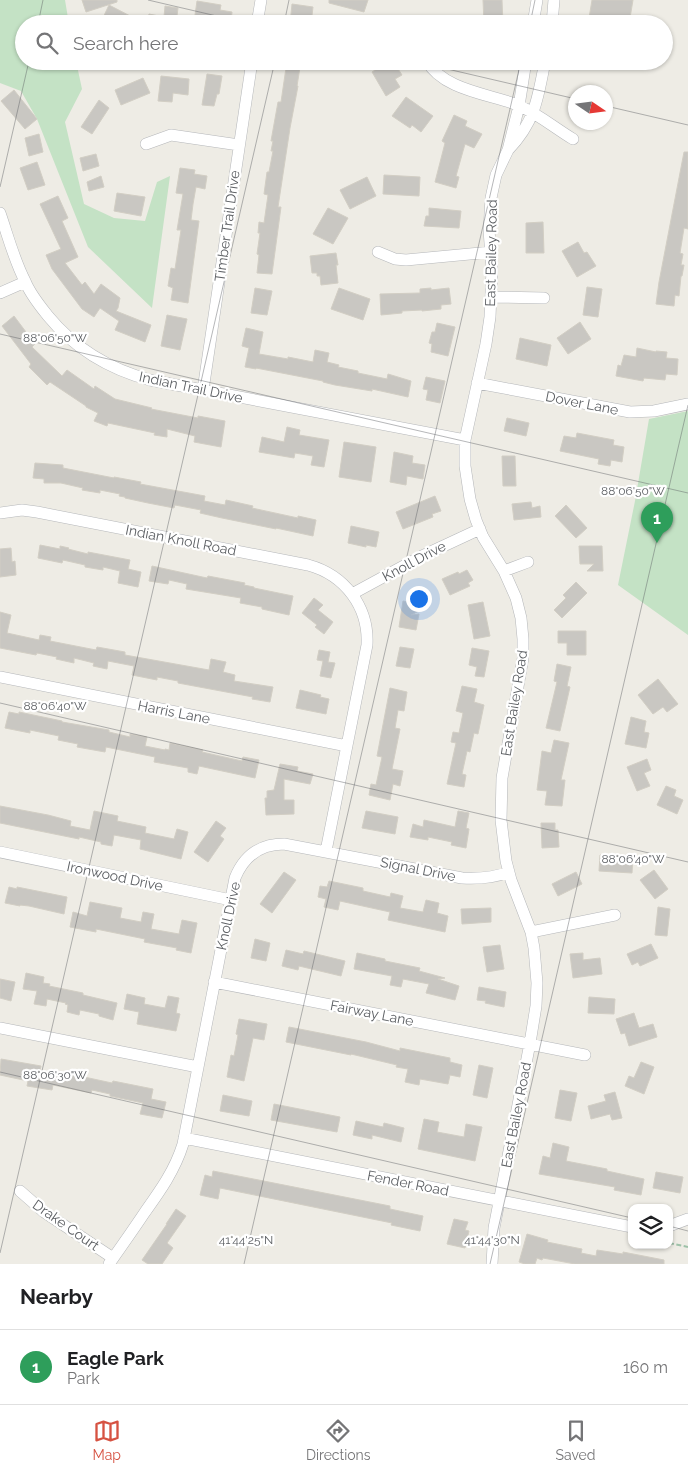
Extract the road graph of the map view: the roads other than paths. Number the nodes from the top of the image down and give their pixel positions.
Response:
1 (261, 0) edge
2 (537, 0) edge
3 (554, 0) edge
4 (259, 15) edge
5 (534, 15) edge
6 (553, 15) edge
7 (251, 70) edge
8 (433, 70) edge
9 (525, 70) edge
10 (543, 70) edge
11 (519, 106) junction
12 (534, 113) junction
13 (574, 139) dead end
14 (146, 144) dead end
15 (239, 144) junction
16 (508, 150) junction
17 (0, 213) edge
18 (378, 252) dead end
19 (491, 252) junction
20 (25, 282) junction
21 (0, 292) edge
22 (492, 297) junction
23 (544, 298) dead end
24 (477, 383) junction
25 (203, 390) junction
26 (688, 404) edge
27 (465, 440) junction
28 (0, 513) edge
29 (480, 529) junction
30 (528, 562) dead end
31 (504, 571) junction
32 (352, 594) junction
33 (0, 677) edge
34 (347, 746) junction
35 (326, 851) junction
36 (0, 852) edge
37 (509, 872) junction
38 (231, 900) junction
39 (615, 914) dead end
40 (531, 932) junction
41 (214, 982) junction
42 (0, 1028) edge
43 (530, 1044) junction
44 (585, 1055) dead end
45 (198, 1067) junction
46 (184, 1138) junction
47 (20, 1191) dead end
48 (500, 1200) junction
49 (688, 1219) edge
50 (673, 1225) edge
51 (628, 1226) edge
52 (111, 1261) edge
53 (492, 1264) edge

1 - 4 street
2 - 5 street
3 - 6 street
7 - 15 street, Timber Trail Drive
8 - 11 street
9 - 11 street, East Bailey Road
10 - 12 street, East Bailey Road
11 - 12 street
11 - 16 street, East Bailey Road
12 - 13 street
12 - 16 street, East Bailey Road
14 - 15 street
15 - 25 street, Timber Trail Drive
16 - 19 street, East Bailey Road
17 - 20 street, Indian Trail Drive
18 - 19 street
19 - 22 street, East Bailey Road
20 - 21 street
20 - 25 street, Indian Trail Drive
22 - 23 street
22 - 24 street, East Bailey Road
24 - 26 street, Dover Lane
24 - 27 street, East Bailey Road
25 - 27 street, Indian Trail Drive
27 - 29 street, East Bailey Road
28 - 32 street, Indian Knoll Road
29 - 31 street, East Bailey Road
29 - 32 street, Knoll Drive
30 - 31 street
31 - 37 street, East Bailey Road
32 - 34 street
33 - 34 street, Harris Lane
34 - 35 street
35 - 37 street, Signal Drive
35 - 38 street, Knoll Drive
36 - 38 street, Ironwood Drive
37 - 40 street, East Bailey Road
38 - 41 street, Knoll Drive
39 - 40 street
40 - 43 street, East Bailey Road
41 - 43 street, Fairway Lane
41 - 45 street, Knoll Drive
42 - 45 street
43 - 44 street, Fairway Lane
43 - 48 street, East Bailey Road
45 - 46 street, Knoll Drive
46 - 48 street, Fender Road
46 - 52 street, Knoll Drive
47 - 52 street, Drake Court
48 - 51 street, Fender Road
48 - 53 street, East Bailey Road
49 - 50 street

